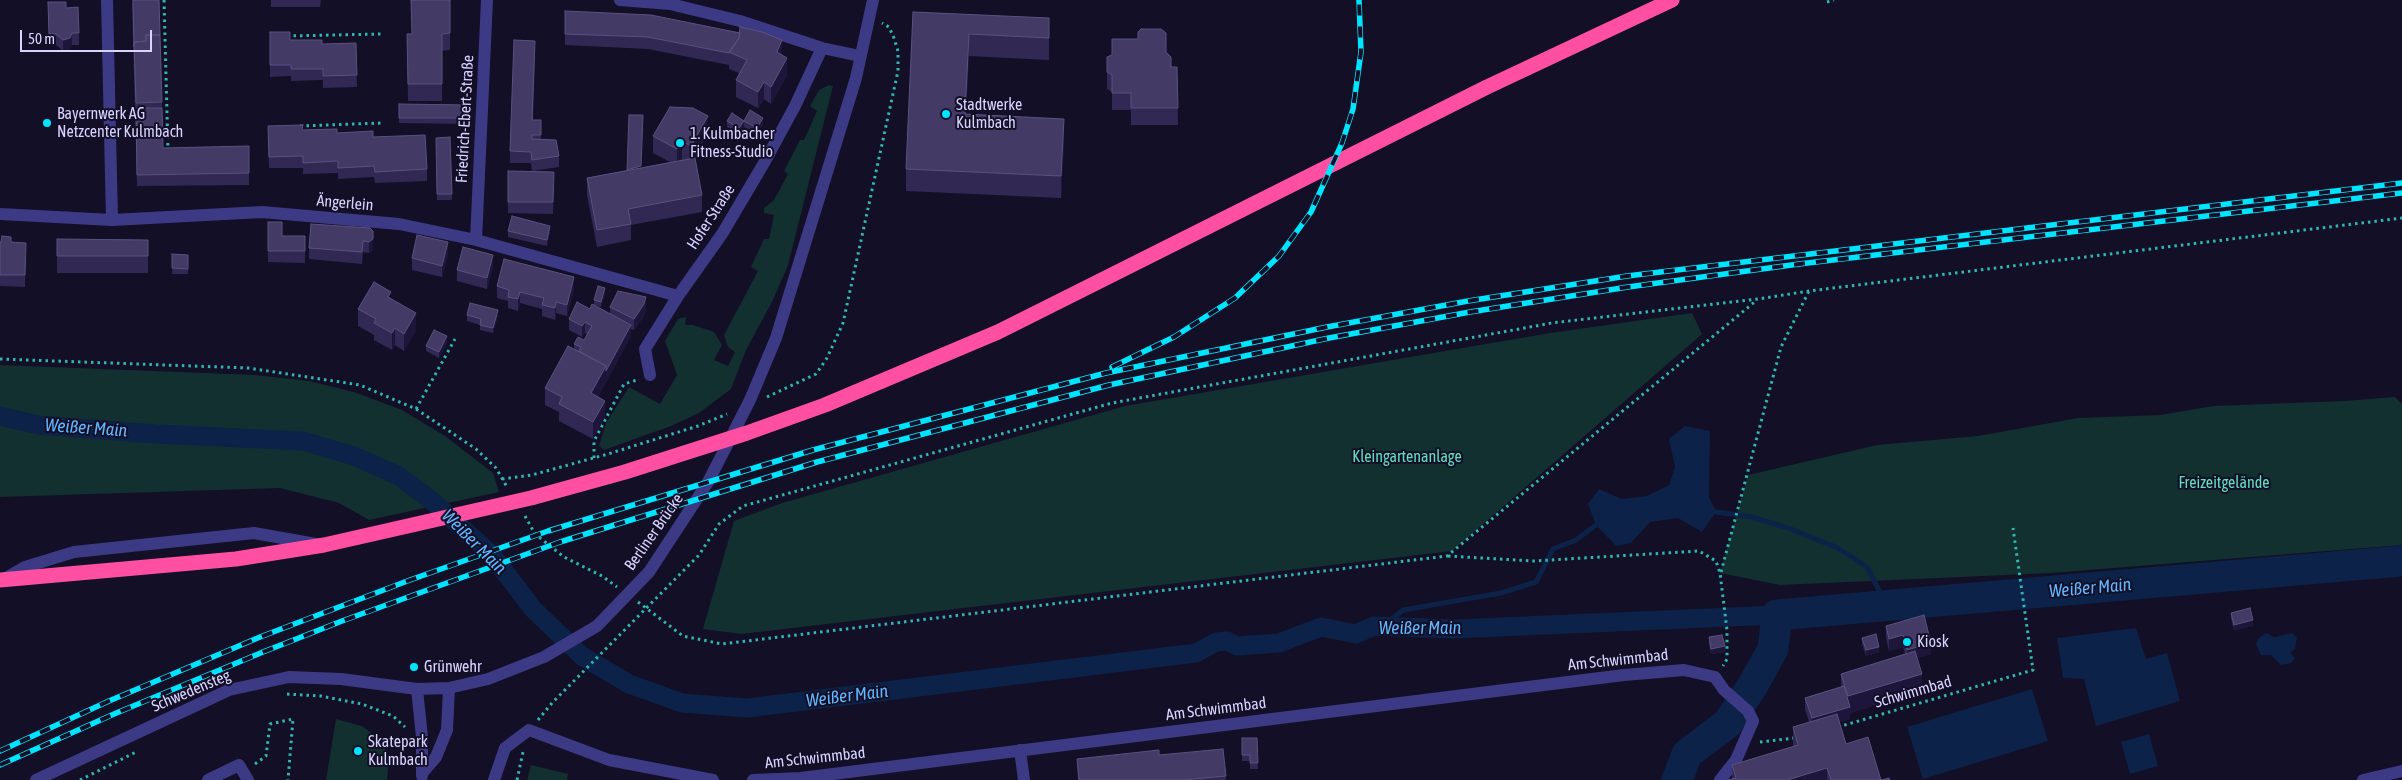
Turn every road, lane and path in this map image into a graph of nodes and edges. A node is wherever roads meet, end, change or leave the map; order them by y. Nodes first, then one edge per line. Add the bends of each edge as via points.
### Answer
1 (107, 0) edge
2 (164, 0) edge
3 (487, 0) edge
4 (620, 0) edge
5 (873, 0) edge
6 (1672, 0) edge
7 (1834, 0) edge
8 (1827, 2) dead end
9 (381, 34) dead end
10 (279, 36) edge
11 (822, 48) junction
12 (860, 56) junction
13 (382, 123) dead end
14 (298, 126) edge
15 (176, 150) edge
16 (0, 214) edge
17 (2402, 218) edge
18 (112, 220) junction
19 (476, 240) junction
20 (1809, 291) junction
21 (678, 296) junction
22 (1758, 299) junction
23 (455, 339) dead end
24 (0, 360) edge
25 (650, 375) joint
26 (416, 408) junction
27 (502, 479) junction
28 (512, 494) dead end
29 (526, 504) junction
30 (2013, 528) dead end
31 (324, 546) junction
32 (1447, 556) junction
33 (1720, 573) junction
34 (1, 580) edge
35 (625, 592) dead end
36 (632, 598) dead end
37 (647, 608) junction
38 (1715, 677) junction
39 (488, 679) joint
40 (449, 688) junction
41 (417, 689) junction
42 (281, 694) dead end
43 (552, 703) dead end
44 (1832, 728) edge
45 (407, 730) dead end
46 (1804, 737) edge
47 (1744, 741) junction
48 (142, 749) dead end
49 (1020, 750) junction
50 (2402, 772) edge
51 (245, 775) edge
52 (422, 776) edge
53 (36, 780) edge
54 (80, 780) edge
55 (208, 780) edge
56 (288, 780) edge
57 (494, 780) edge
58 (713, 780) edge
59 (752, 780) edge
60 (1024, 780) edge
61 (1720, 780) edge
62 (2363, 780) edge

1 - 18 street
2 - 15 path via 167,150
3 - 19 street, Friedrich-Ebert-Straße
4 - 11 street via 670,4 731,19
5 - 12 street
6 - 29 highway via 1601,32 998,332 826,405 747,434
7 - 8 path
9 - 10 path
11 - 12 street
11 - 21 street, Hofer Straße via 796,106 764,163 722,234
12 - 39 street, Berliner Brücke via 776,338 750,400 708,482 649,572 597,626 544,657
13 - 14 path
16 - 18 street, Ängerlein
17 - 20 path
18 - 19 street, Ängerlein via 262,212 399,224
19 - 21 street, Ängerlein
20 - 22 path
20 - 33 path via 1781,347
21 - 25 street, Hofer Straße via 645,349
22 - 32 path
22 - 37 path via 1552,323 1112,403 806,487 743,506 719,524 699,555
23 - 26 path
24 - 26 path via 248,368 360,385
25 - 27 path via 624,384 594,441 594,458 532,475
26 - 27 path via 476,449 496,468
27 - 28 path
29 - 31 highway
29 - 35 path via 535,534 564,557
30 - 44 path, Schwimmbad via 2033,670
31 - 34 highway via 236,559
31 - 34 street via 254,533 74,552 25,566
32 - 33 path via 1534,561 1699,551 1716,561
32 - 37 path via 722,644 683,636
33 - 38 path via 1727,660
36 - 37 path
37 - 43 path
38 - 47 street via 1724,690 1748,711 1753,721
38 - 49 street, Am Schwimmbad via 1684,670 1605,677
39 - 40 street, Schwedensteg
40 - 41 street, Schwedensteg
40 - 52 street via 447,730 436,756
41 - 52 street
41 - 53 street, Schwedensteg via 289,677 229,690
42 - 45 path via 321,696 362,704 393,716
46 - 47 path via 1769,742
47 - 61 street via 1736,760
48 - 54 path
49 - 59 street, Am Schwimmbad via 800,778
49 - 60 street
50 - 62 street
51 - 55 street via 239,765
51 - 56 path via 266,756 270,724 293,719
57 - 58 street via 505,748 529,730 609,760

